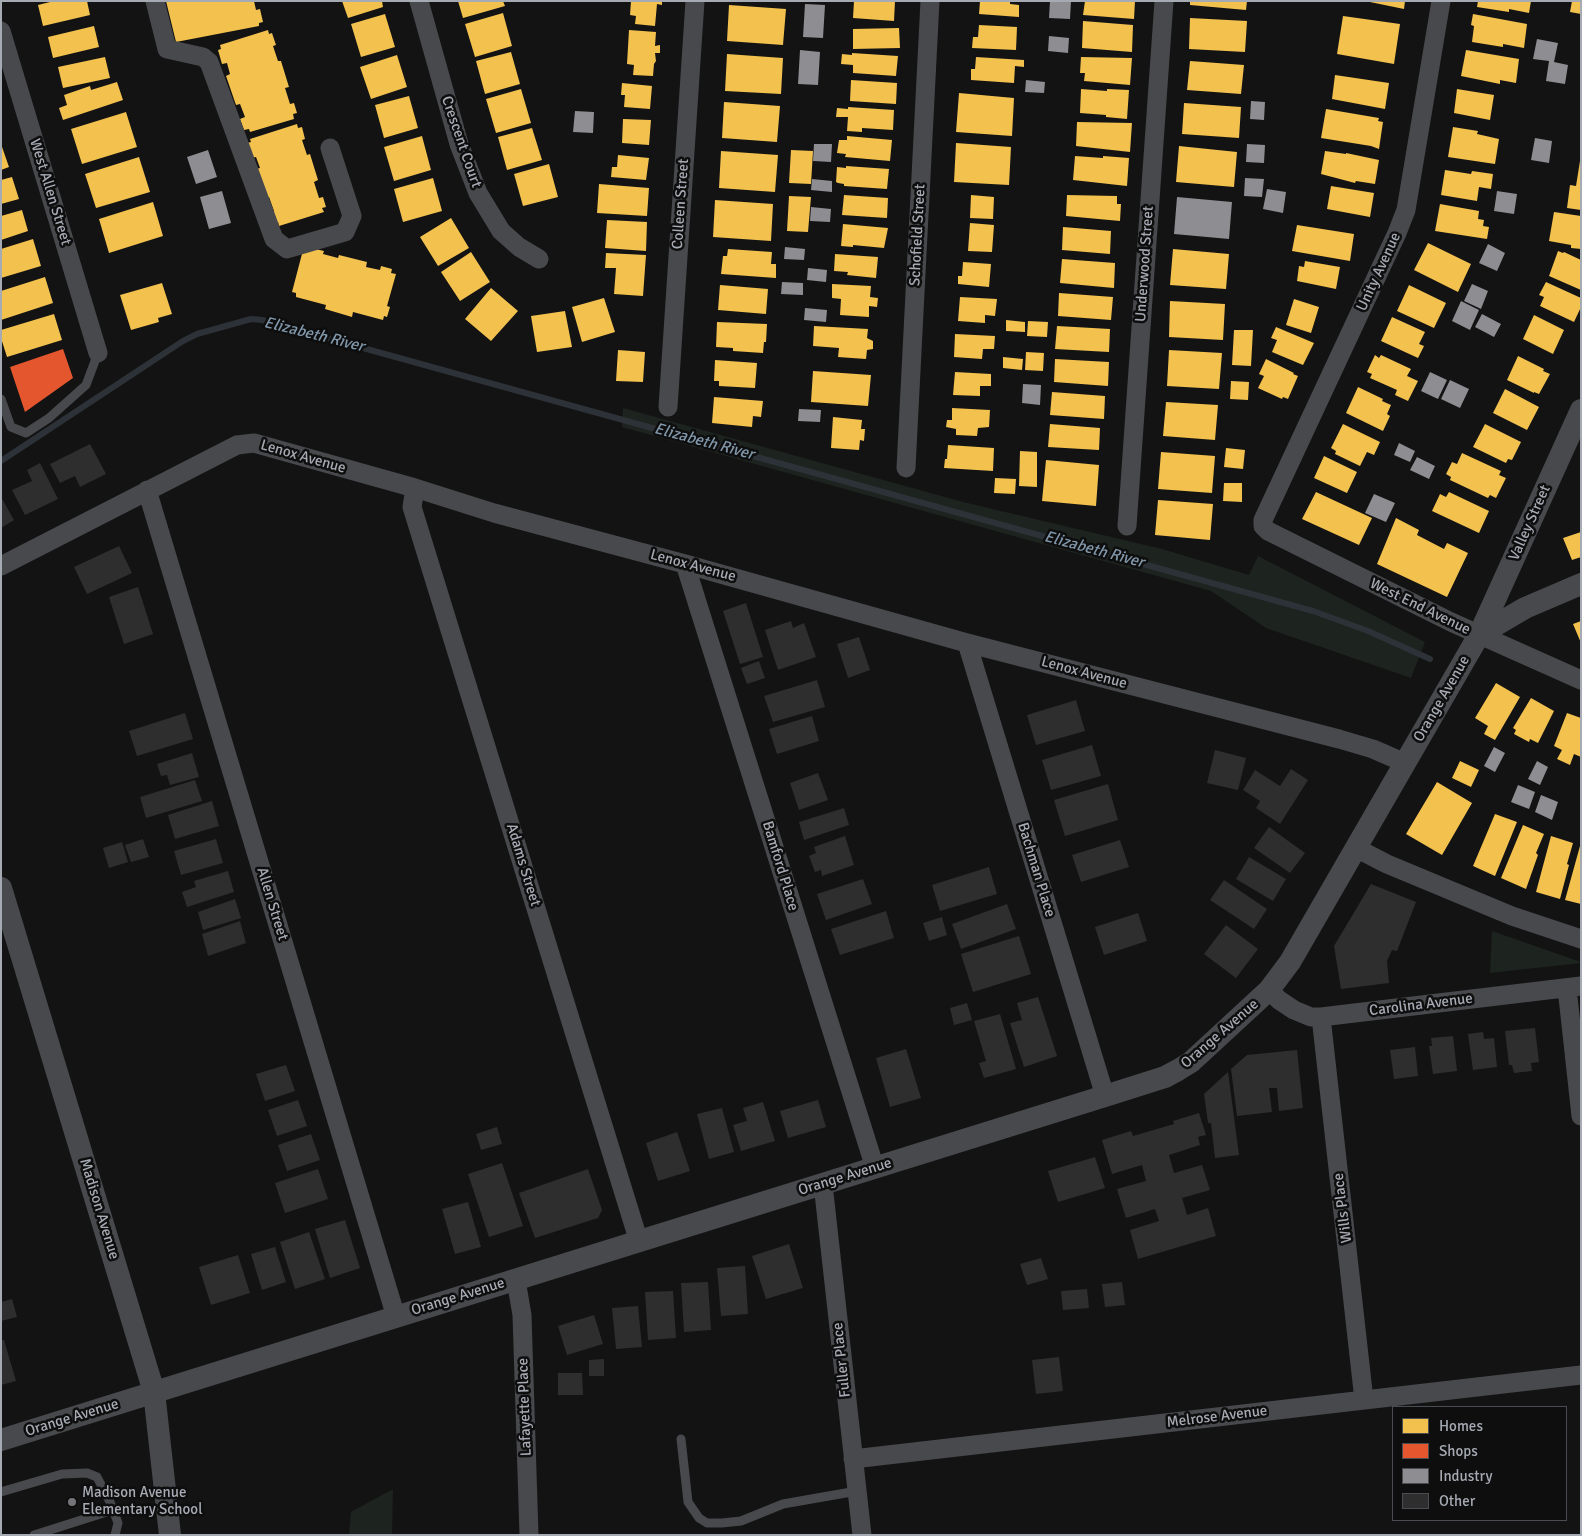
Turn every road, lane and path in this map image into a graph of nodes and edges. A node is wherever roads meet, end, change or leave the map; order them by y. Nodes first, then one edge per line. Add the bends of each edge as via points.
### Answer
1 (155, 1) edge
2 (419, 1) edge
3 (695, 1) edge
4 (930, 1) edge
5 (1164, 1) edge
6 (1441, 1) edge
7 (1, 31) edge
8 (330, 148) dead end
9 (539, 259) dead end
10 (98, 353) joint
11 (1, 398) edge
12 (668, 407) dead end
13 (1581, 410) edge
14 (906, 468) dead end
15 (415, 488) junction
16 (147, 490) junction
17 (1127, 526) dead end
18 (1264, 526) joint
19 (685, 564) junction
20 (1, 566) edge
21 (1581, 584) edge
22 (1479, 635) junction
23 (968, 643) junction
24 (1581, 680) edge
25 (1405, 763) junction
26 (1356, 848) junction
27 (1, 888) edge
28 (1581, 939) edge
29 (1574, 987) edge
30 (1269, 990) junction
31 (1321, 1017) junction
32 (1106, 1096) junction
33 (1581, 1116) edge
34 (875, 1168) junction
35 (823, 1184) junction
36 (639, 1242) junction
37 (516, 1280) junction
38 (396, 1317) junction
39 (1581, 1375) edge
40 (154, 1392) junction
41 (1364, 1400) junction
42 (681, 1439) dead end
43 (1, 1440) edge
44 (853, 1459) junction
45 (857, 1491) junction
46 (1, 1492) edge
47 (113, 1510) junction
48 (34, 1535) edge
49 (115, 1535) edge
50 (170, 1535) edge
51 (529, 1535) edge
52 (862, 1535) edge

1 - 8 street via 167,49 203,57 209,62 274,238 288,249 345,232 352,216
2 - 9 street, Crescent Court via 459,144 478,193 501,231 519,248
3 - 12 street, Colleen Street
4 - 14 street, Schofield Street
5 - 17 street, Underwood Street
6 - 18 street, Unity Avenue via 1406,210 1263,520
7 - 10 street, West Allen Street
10 - 11 lane via 86,385 49,418 26,433 11,427
13 - 22 street, Valley Street
15 - 16 street, Lenox Avenue via 245,442
15 - 19 street, Lenox Avenue
15 - 36 street, Adams Street via 412,507
16 - 20 street, Lenox Avenue
16 - 38 street, Allen Street
18 - 22 street, West End Avenue via 1268,532
19 - 23 street, Lenox Avenue
19 - 34 street, Bamford Place
21 - 22 street via 1525,608
22 - 24 street, West End Avenue
22 - 25 street, Orange Avenue
23 - 25 street, Lenox Avenue via 1339,739
23 - 32 street, Bachman Place
25 - 26 street, Orange Avenue
26 - 28 street via 1512,916
26 - 30 street, Orange Avenue via 1284,973
27 - 40 street, Madison Avenue
29 - 31 street, Carolina Avenue
29 - 33 street
30 - 31 street, Carolina Avenue via 1294,1010 1311,1017
30 - 32 street, Orange Avenue via 1191,1062 1165,1077
31 - 41 street, Wills Place
32 - 34 street, Orange Avenue
34 - 35 street, Orange Avenue
35 - 36 street, Orange Avenue
35 - 44 street, Fuller Place
36 - 37 street, Orange Avenue
37 - 38 street, Orange Avenue
37 - 51 street, Lafayette Place via 522,1315
38 - 40 street, Orange Avenue
39 - 41 street, Melrose Avenue
40 - 43 street, Orange Avenue
40 - 50 street, Madison Avenue
41 - 44 street, Melrose Avenue
42 - 45 lane via 688,1502 699,1518 707,1523 741,1521 783,1504
44 - 45 street, Fuller Place
45 - 52 street, Fuller Place
46 - 47 lane via 62,1474 87,1473 97,1477
47 - 48 lane
47 - 49 lane via 118,1523

